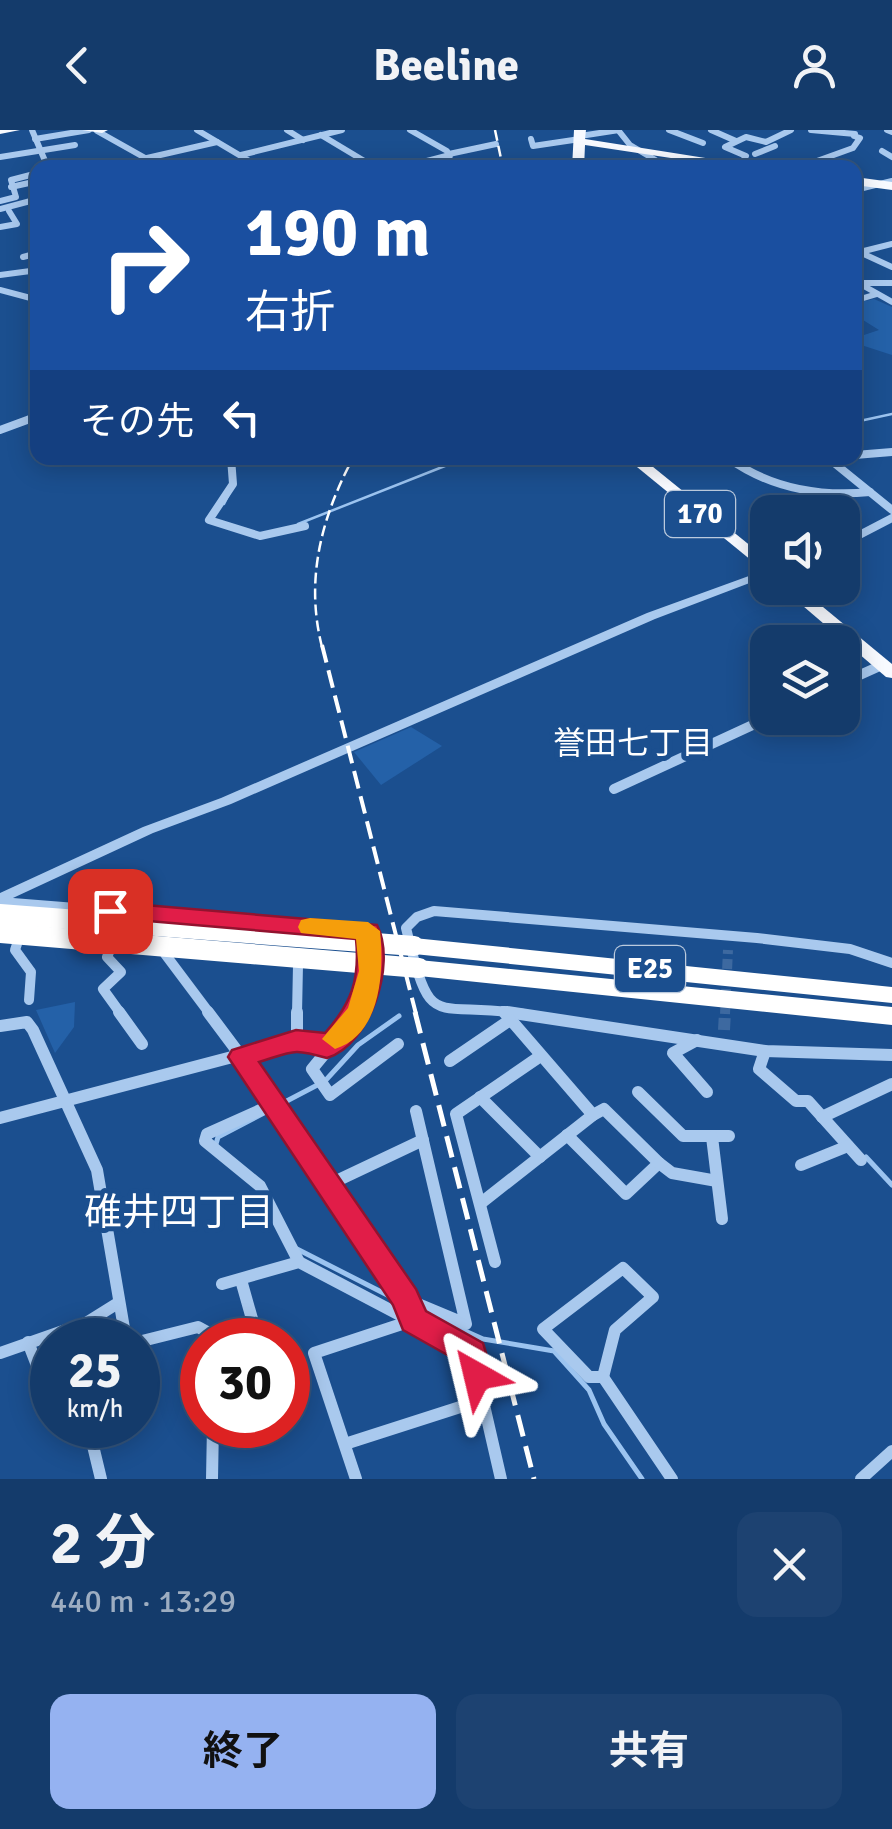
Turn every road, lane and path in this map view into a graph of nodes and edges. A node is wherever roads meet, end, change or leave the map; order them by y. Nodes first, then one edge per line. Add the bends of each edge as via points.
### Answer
1 (14, 130) edge
2 (32, 130) edge
3 (88, 130) edge
4 (198, 130) edge
5 (287, 130) edge
6 (306, 130) edge
7 (342, 130) edge
8 (410, 130) edge
9 (619, 130) edge
10 (669, 130) edge
11 (712, 130) edge
12 (765, 130) edge
13 (791, 130) edge
14 (811, 130) edge
15 (0, 131) edge
16 (99, 131) edge
17 (857, 133) edge
18 (782, 134) junction
19 (317, 136) junction
20 (580, 136) edge
21 (35, 139) junction
22 (531, 139) dead end
23 (303, 140) junction
24 (737, 141) junction
25 (217, 142) junction
26 (766, 142) junction
27 (704, 143) dead end
28 (496, 144) dead end
29 (75, 145) dead end
30 (636, 148) junction
31 (882, 151) dead end
32 (40, 152) junction
33 (449, 154) junction
34 (754, 154) dead end
35 (240, 155) junction
36 (0, 157) edge
37 (892, 157) edge
38 (147, 158) junction
39 (44, 160) edge
40 (150, 160) edge
41 (248, 160) edge
42 (361, 160) edge
43 (428, 160) edge
44 (451, 160) edge
45 (655, 160) edge
46 (716, 160) edge
47 (744, 160) edge
48 (817, 160) edge
49 (30, 174) edge
50 (862, 182) edge
51 (30, 183) edge
52 (888, 184) edge
53 (11, 187) junction
54 (862, 189) edge
55 (0, 201) edge
56 (30, 202) edge
57 (4, 210) edge
58 (0, 228) edge
59 (892, 244) edge
60 (862, 250) edge
61 (862, 253) edge
62 (30, 255) edge
63 (23, 257) dead end
64 (892, 267) edge
65 (30, 271) edge
66 (0, 275) edge
67 (862, 282) edge
68 (892, 283) edge
69 (862, 285) edge
70 (0, 290) edge
71 (877, 294) junction
72 (30, 298) edge
73 (862, 298) edge
74 (892, 302) edge
75 (30, 418) edge
76 (0, 427) edge
77 (892, 452) edge
78 (862, 455) edge
79 (232, 465) edge
80 (641, 465) edge
81 (740, 465) edge
82 (836, 465) edge
83 (870, 492) junction
84 (892, 510) edge
85 (892, 518) edge
86 (304, 526) dead end
87 (860, 535) edge
88 (750, 555) edge
89 (750, 576) edge
90 (810, 605) edge
91 (887, 669) edge
92 (860, 677) edge
93 (750, 726) edge
94 (614, 789) dead end
95 (0, 901) edge
96 (0, 914) edge
97 (9, 939) edge
98 (0, 943) edge
99 (110, 950) junction
100 (165, 954) junction
101 (416, 957) junction
102 (892, 963) edge
103 (298, 965) junction
104 (372, 971) junction
105 (29, 1000) dead end
106 (889, 1005) edge
107 (507, 1016) junction
108 (0, 1026) edge
109 (700, 1039) junction
110 (296, 1040) junction
111 (142, 1044) dead end
112 (398, 1044) dead end
113 (327, 1048) junction
114 (765, 1051) junction
115 (892, 1055) edge
116 (241, 1057) junction
117 (539, 1057) junction
118 (450, 1061) dead end
119 (892, 1084) edge
120 (638, 1092) dead end
121 (707, 1092) dead end
122 (480, 1096) junction
123 (67, 1104) junction
124 (278, 1107) junction
125 (416, 1111) dead end
126 (593, 1114) junction
127 (826, 1115) junction
128 (0, 1118) edge
129 (568, 1135) junction
130 (712, 1136) junction
131 (729, 1136) dead end
132 (423, 1140) junction
133 (848, 1146) junction
134 (540, 1157) junction
135 (861, 1160) dead end
136 (659, 1163) junction
137 (801, 1165) dead end
138 (717, 1181) junction
139 (330, 1184) junction
140 (481, 1203) junction
141 (722, 1220) dead end
142 (299, 1262) junction
143 (495, 1262) dead end
144 (241, 1280) junction
145 (222, 1284) dead end
146 (118, 1303) junction
147 (409, 1308) junction
148 (121, 1318) edge
149 (252, 1318) edge
150 (28, 1342) junction
151 (30, 1347) edge
152 (0, 1353) edge
153 (603, 1377) junction
154 (482, 1400) junction
155 (344, 1444) junction
156 (94, 1448) edge
157 (213, 1448) edge
158 (892, 1451) edge
159 (101, 1479) edge
160 (212, 1479) edge
161 (356, 1479) edge
162 (500, 1479) edge
163 (672, 1479) edge
164 (861, 1479) edge

1 - 15 highway
2 - 21 street
3 - 16 highway
3 - 21 street
4 - 25 street
5 - 23 street
6 - 19 street
7 - 19 street
8 - 33 street
9 - 20 street
9 - 30 street
10 - 27 street
11 - 24 street
12 - 18 street
13 - 18 street
14 - 17 street
16 - 38 street
17 - 48 street via 853,148
18 - 26 street
19 - 23 street
19 - 42 street
20 - 22 street via 533,146
20 - 30 highway
21 - 32 street
23 - 35 street
24 - 26 street
24 - 47 street via 725,146
25 - 35 street
25 - 38 street
26 - 34 street via 776,146
28 - 33 street
29 - 32 street
30 - 45 street
30 - 46 highway
31 - 37 street
32 - 36 street
32 - 39 street
33 - 43 street
33 - 44 street
35 - 41 street
38 - 40 street
49 - 53 street via 11,180
50 - 52 highway
51 - 53 street
52 - 54 street
53 - 55 street via 16,197
56 - 57 street
57 - 58 street via 17,224
59 - 60 street
61 - 64 street
62 - 63 street
65 - 66 street
67 - 68 street
69 - 71 street
70 - 72 street
71 - 73 street
71 - 74 street
75 - 76 street
77 - 78 street
79 - 86 street via 233,484 209,520 260,536
80 - 88 highway, 170
81 - 83 street via 804,490
82 - 83 street
83 - 84 street
85 - 87 street
89 - 95 street via 148,830
90 - 91 highway
91 - 92 street
93 - 94 street
95 - 104 street via 368,931
96 - 101 highway, E25, bridge
97 - 98 street
97 - 99 street
97 - 101 highway, E25, bridge
97 - 105 street via 31,972
99 - 100 street
99 - 111 street via 121,972 104,989
100 - 103 street
100 - 116 street
101 - 106 highway, E25
102 - 107 street via 850,949 728,943 434,911 406,928 429,1002
103 - 104 street
103 - 110 street
104 - 113 street via 359,1012
107 - 109 street
107 - 117 street
107 - 118 street
108 - 123 street via 27,1022
109 - 114 street via 724,1036
109 - 121 street via 674,1053
110 - 113 street via 314,1038
110 - 116 street
112 - 113 street via 330,1095 312,1069
114 - 115 street
114 - 127 street via 759,1070 796,1101 808,1101
116 - 123 street
116 - 124 street
117 - 122 street
117 - 126 street
119 - 127 street
120 - 130 street via 683,1136
122 - 134 street
122 - 140 street via 456,1114
123 - 128 street
123 - 146 street via 98,1170
124 - 139 street
124 - 142 street via 207,1134 205,1141 260,1186
125 - 132 street
126 - 129 street
126 - 136 street via 604,1109
127 - 133 street
129 - 134 street
129 - 136 street via 626,1194
130 - 131 street
130 - 138 street
132 - 139 street
132 - 147 street via 466,1324
133 - 135 street
133 - 137 street
134 - 140 street
136 - 138 street via 672,1173
138 - 141 street
139 - 147 street
140 - 143 street
142 - 144 street
142 - 147 street
144 - 145 street
144 - 149 street
146 - 148 street
146 - 150 street
147 - 154 street via 472,1352
147 - 155 street via 314,1354
150 - 151 street
150 - 152 street
153 - 153 street via 615,1330 653,1297 623,1268 543,1330 589,1377
153 - 163 street
154 - 155 street
154 - 162 street
155 - 161 street
156 - 159 street
157 - 160 street
158 - 164 street

